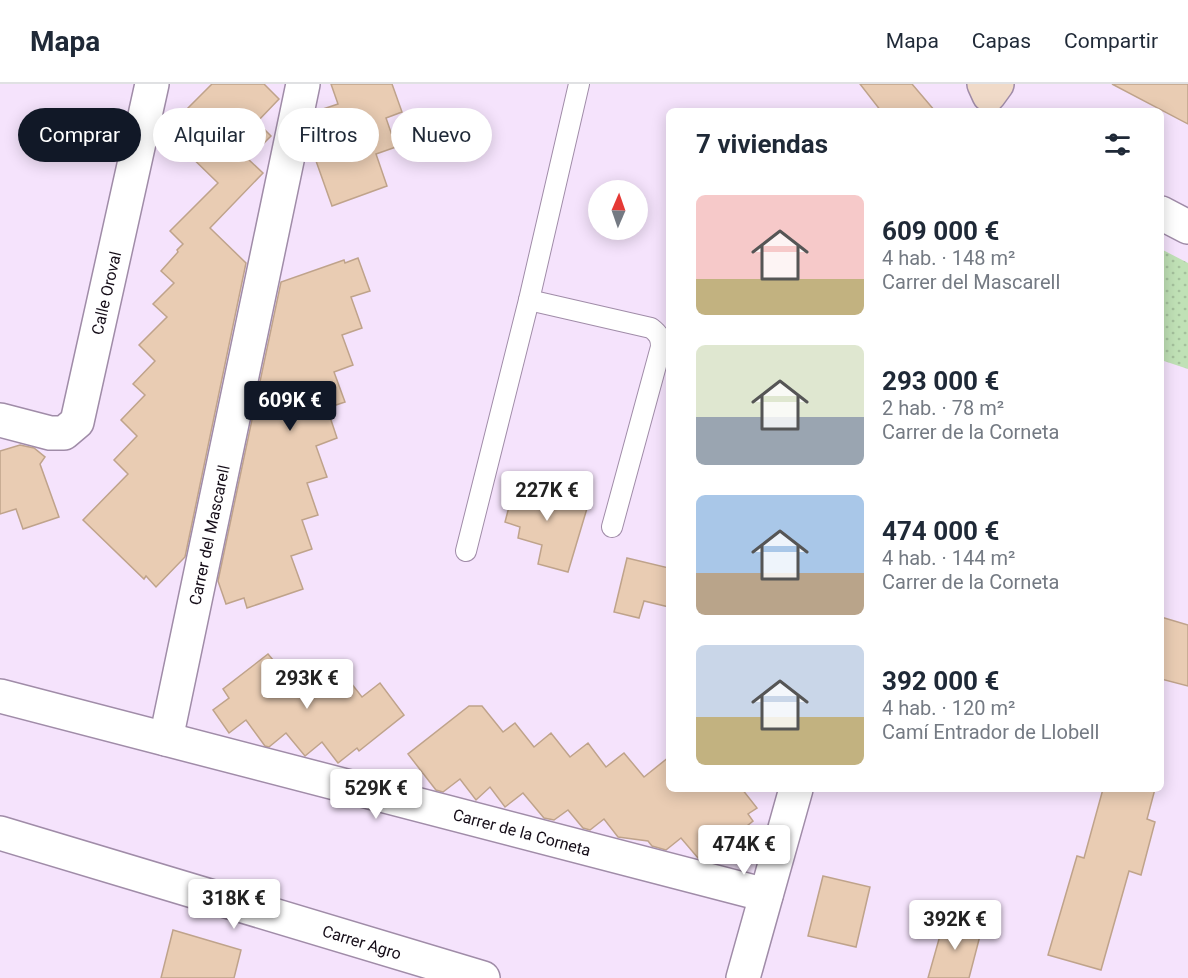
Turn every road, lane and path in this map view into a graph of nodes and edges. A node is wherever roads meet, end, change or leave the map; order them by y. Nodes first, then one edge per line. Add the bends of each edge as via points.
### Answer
1 (152, 84) edge
2 (303, 84) edge
3 (579, 84) edge
4 (1164, 215) edge
5 (1188, 227) edge
6 (529, 300) junction
7 (0, 420) edge
8 (612, 527) dead end
9 (466, 551) dead end
10 (0, 696) edge
11 (166, 739) junction
12 (795, 792) edge
13 (0, 833) edge
14 (765, 895) junction
15 (483, 978) edge
16 (743, 978) edge

1 - 7 street, Calle Oroval via 77,422 64,433 50,433
2 - 11 street, Carrer del Mascarell
3 - 6 lane
4 - 5 street
6 - 8 lane via 651,328 661,339
6 - 9 lane
10 - 11 street, Carrer de la Corneta
11 - 14 street, Carrer de la Corneta
12 - 14 street
13 - 15 street, Carrer Agro
14 - 16 street

